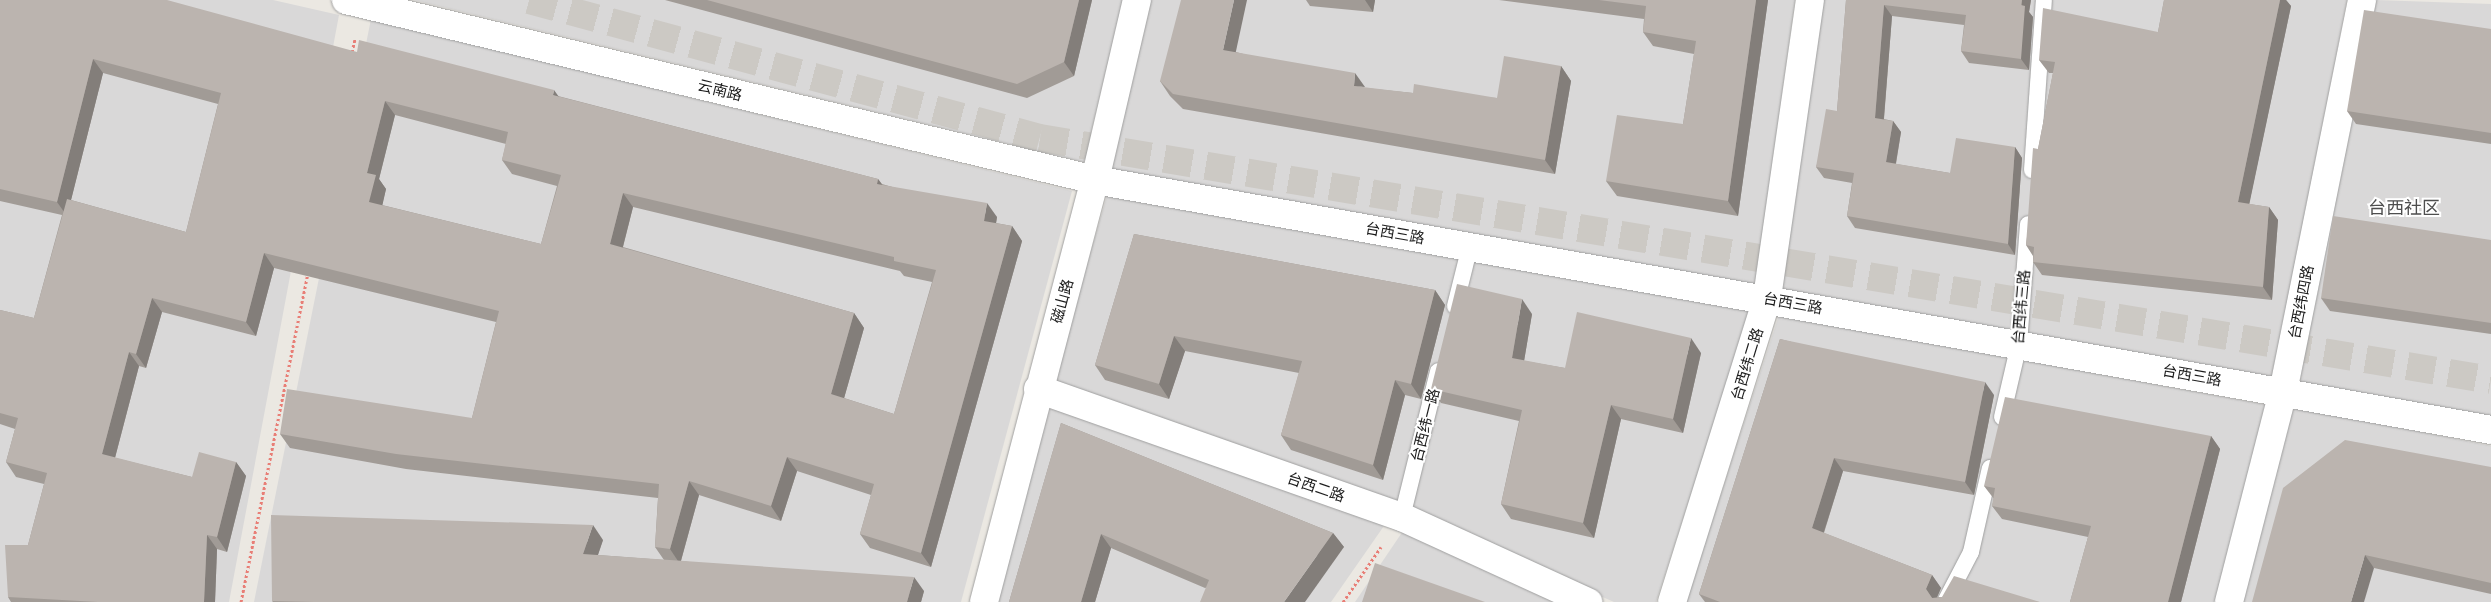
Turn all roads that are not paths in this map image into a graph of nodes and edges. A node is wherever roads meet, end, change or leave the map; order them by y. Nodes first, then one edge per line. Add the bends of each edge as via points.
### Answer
1 (1137, 0) edge
2 (1810, 0) edge
3 (2044, 0) edge
4 (2362, 0) edge
5 (354, 2) edge
6 (1095, 180) junction
7 (2030, 187) edge
8 (2029, 206) edge
9 (1470, 246) junction
10 (1767, 298) junction
11 (1450, 324) edge
12 (2019, 344) junction
13 (1443, 352) edge
14 (1038, 390) junction
15 (2283, 392) junction
16 (2491, 430) edge
17 (1402, 517) junction
18 (984, 602) edge
19 (1588, 602) edge
20 (1672, 602) edge
21 (1945, 602) edge
22 (2229, 602) edge

1 - 6 street, 磁山路
2 - 10 street, 台西纬二路
3 - 7 lane
4 - 15 street, 台西纬四路
5 - 6 street, 云南路
6 - 9 street, 台西三路
6 - 14 street, 磁山路
8 - 12 lane, 台西纬三路
9 - 10 street, 台西三路
9 - 11 lane
10 - 12 street, 台西三路
10 - 20 street, 台西纬二路
12 - 15 street, 台西三路
12 - 21 lane, 台西纬三路 via 1971,552
13 - 17 lane, 台西纬一路
14 - 17 street, 台西二路
14 - 18 street, 磁山路
15 - 16 street, 台西三路
15 - 22 street, 台西纬四路
17 - 19 street, 台西二路

